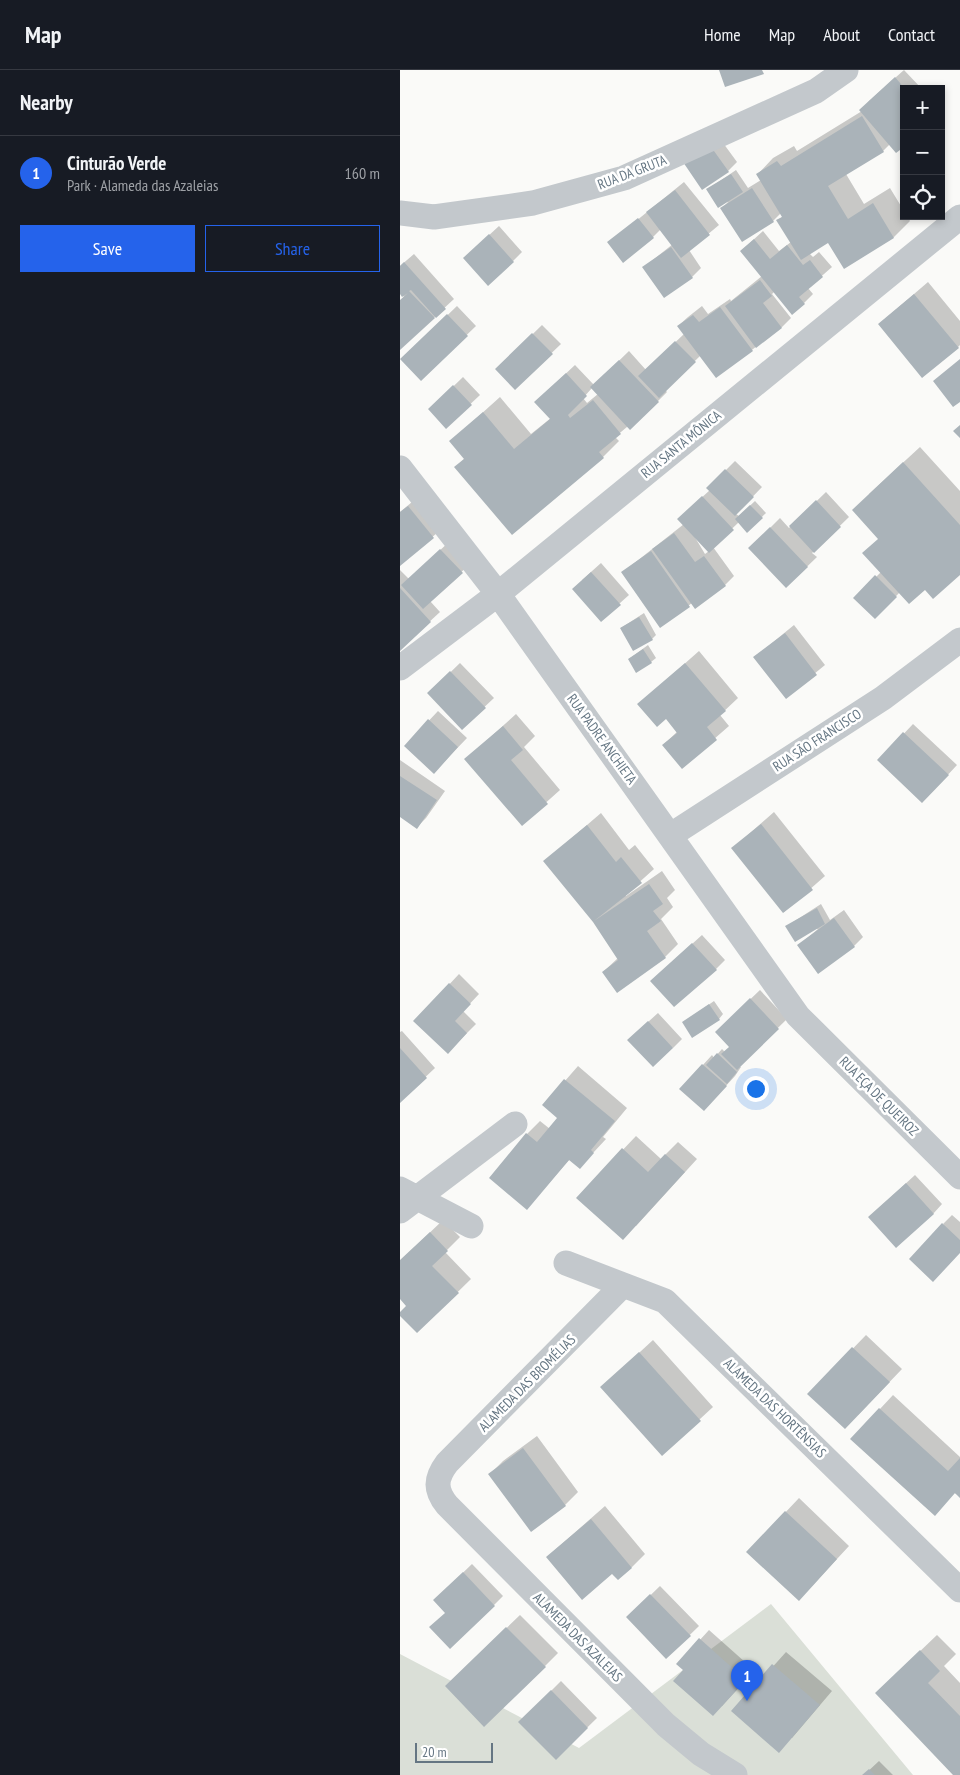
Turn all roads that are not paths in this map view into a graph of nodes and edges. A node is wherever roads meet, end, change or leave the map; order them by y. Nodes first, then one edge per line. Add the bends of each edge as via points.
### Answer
1 (846, 70) edge
2 (400, 213) edge
3 (960, 217) edge
4 (400, 468) edge
5 (498, 594) junction
6 (960, 640) edge
7 (400, 668) edge
8 (671, 835) junction
9 (798, 1016) joint
10 (515, 1124) dead end
11 (960, 1177) edge
12 (405, 1199) edge
13 (471, 1226) dead end
14 (566, 1263) dead end
15 (623, 1285) junction
16 (437, 1484) joint
17 (960, 1590) edge
18 (735, 1775) edge

1 - 2 street, RUA DA GRUTA via 816,91 624,178 533,203 434,217
3 - 5 street, RUA SANTA MÔNICA
4 - 5 street, RUA PADRE ANCHIETA
5 - 7 street, RUA SANTA MÔNICA
5 - 8 street, RUA PADRE ANCHIETA
6 - 8 street, RUA SÃO FRANCISCO via 883,698
8 - 9 street, RUA PADRE ANCHIETA
9 - 11 street, RUA EÇA DE QUEIROZ
10 - 12 street
12 - 13 street
14 - 15 street, ALAMEDA DAS HORTÊNSIAS
15 - 16 street, ALAMEDA DAS BROMÉLIAS via 454,1456 439,1473
15 - 17 street, ALAMEDA DAS HORTÊNSIAS via 665,1301
16 - 18 street, ALAMEDA DAS AZALEIAS via 439,1495 447,1505 666,1725 701,1754

